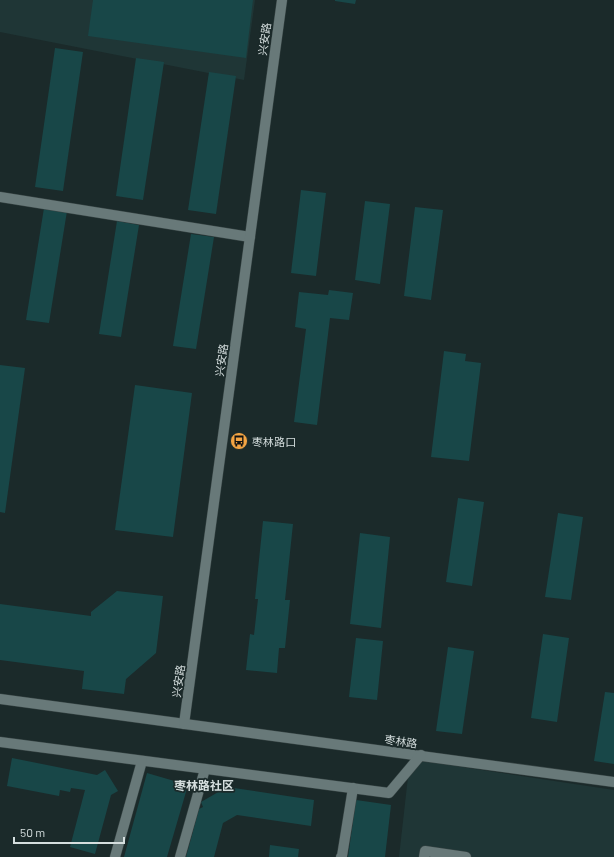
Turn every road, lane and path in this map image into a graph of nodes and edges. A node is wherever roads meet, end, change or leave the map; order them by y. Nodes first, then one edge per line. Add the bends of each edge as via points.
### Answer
1 (282, 0) edge
2 (0, 197) edge
3 (250, 237) junction
4 (0, 699) edge
5 (184, 724) junction
6 (0, 742) edge
7 (421, 756) junction
8 (142, 760) junction
9 (205, 769) junction
10 (614, 782) edge
11 (353, 788) junction
12 (115, 857) edge
13 (180, 857) edge
14 (341, 857) edge
15 (424, 857) edge
16 (466, 857) edge

1 - 3 street, 兴安路
2 - 3 street
3 - 5 street, 兴安路
4 - 5 street, 枣林路
5 - 7 street, 枣林路
6 - 8 street
7 - 10 street, 枣林路
7 - 11 street via 389,792
8 - 9 street
8 - 12 street
9 - 11 street
9 - 13 street
11 - 14 street
15 - 16 street via 425,851

